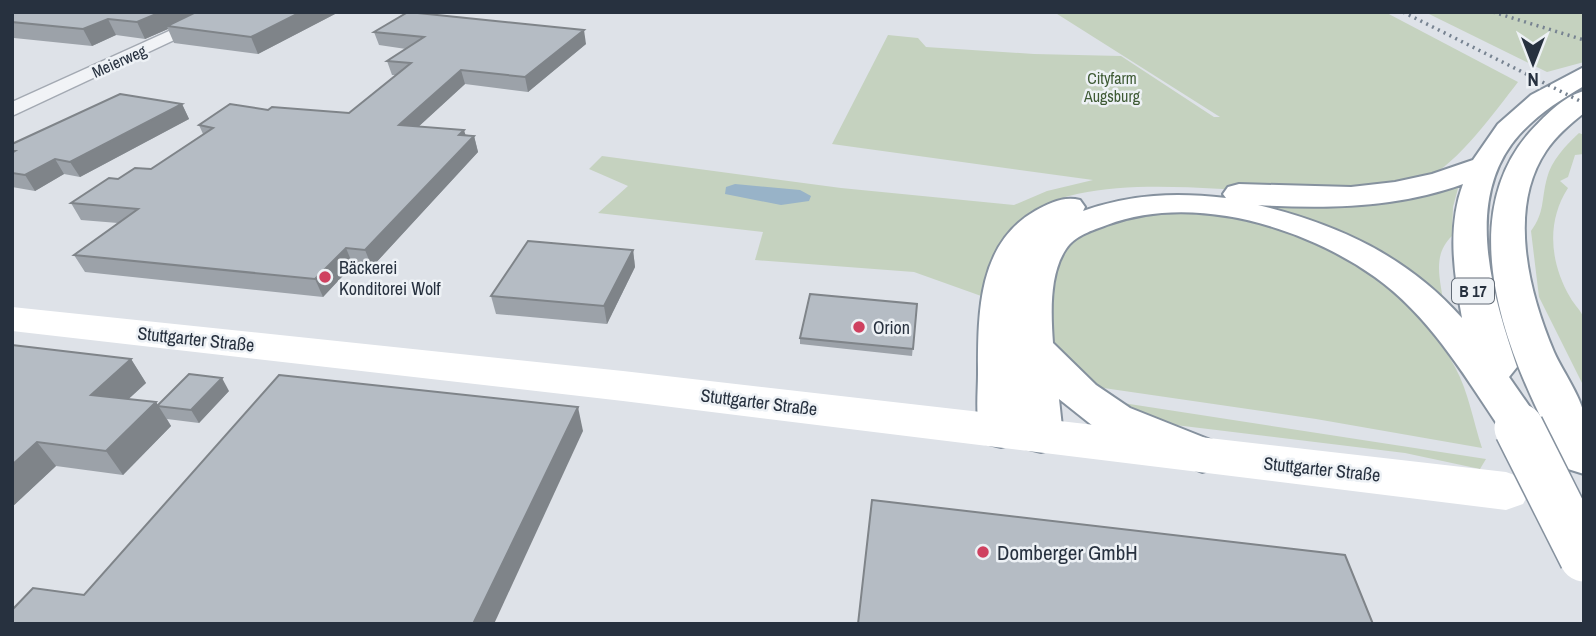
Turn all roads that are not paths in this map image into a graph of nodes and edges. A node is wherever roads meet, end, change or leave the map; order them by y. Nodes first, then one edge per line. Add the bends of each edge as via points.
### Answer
1 (226, 12) edge
2 (1577, 86) edge
3 (12, 110) edge
4 (1485, 166) junction
5 (12, 319) edge
6 (1036, 349) junction
7 (1515, 421) junction
8 (1021, 433) junction
9 (1579, 448) edge
10 (1202, 455) junction
11 (1506, 491) dead end
12 (1584, 557) edge

1 - 3 street, Meierweg
2 - 4 main road, B 17 via 1534,103 1508,128
2 - 9 main road, B 17 via 1525,162 1511,211 1509,246 1513,285 1525,326
4 - 7 main road, B 17 via 1468,237 1470,276 1479,319
4 - 8 main road via 1420,187 1375,195 1323,198 1167,191 1102,196 1040,220 1011,254 1003,283
5 - 8 main road, Stuttgarter Straße
6 - 7 main road via 1036,276 1050,246 1066,230 1100,213 1137,205 1223,208 1309,230 1386,269 1421,296 1457,334
6 - 8 main road
6 - 10 main road via 1092,405 1114,419
7 - 12 main road, B 17, bridge
8 - 10 main road, Stuttgarter Straße
10 - 11 main road, Stuttgarter Straße

